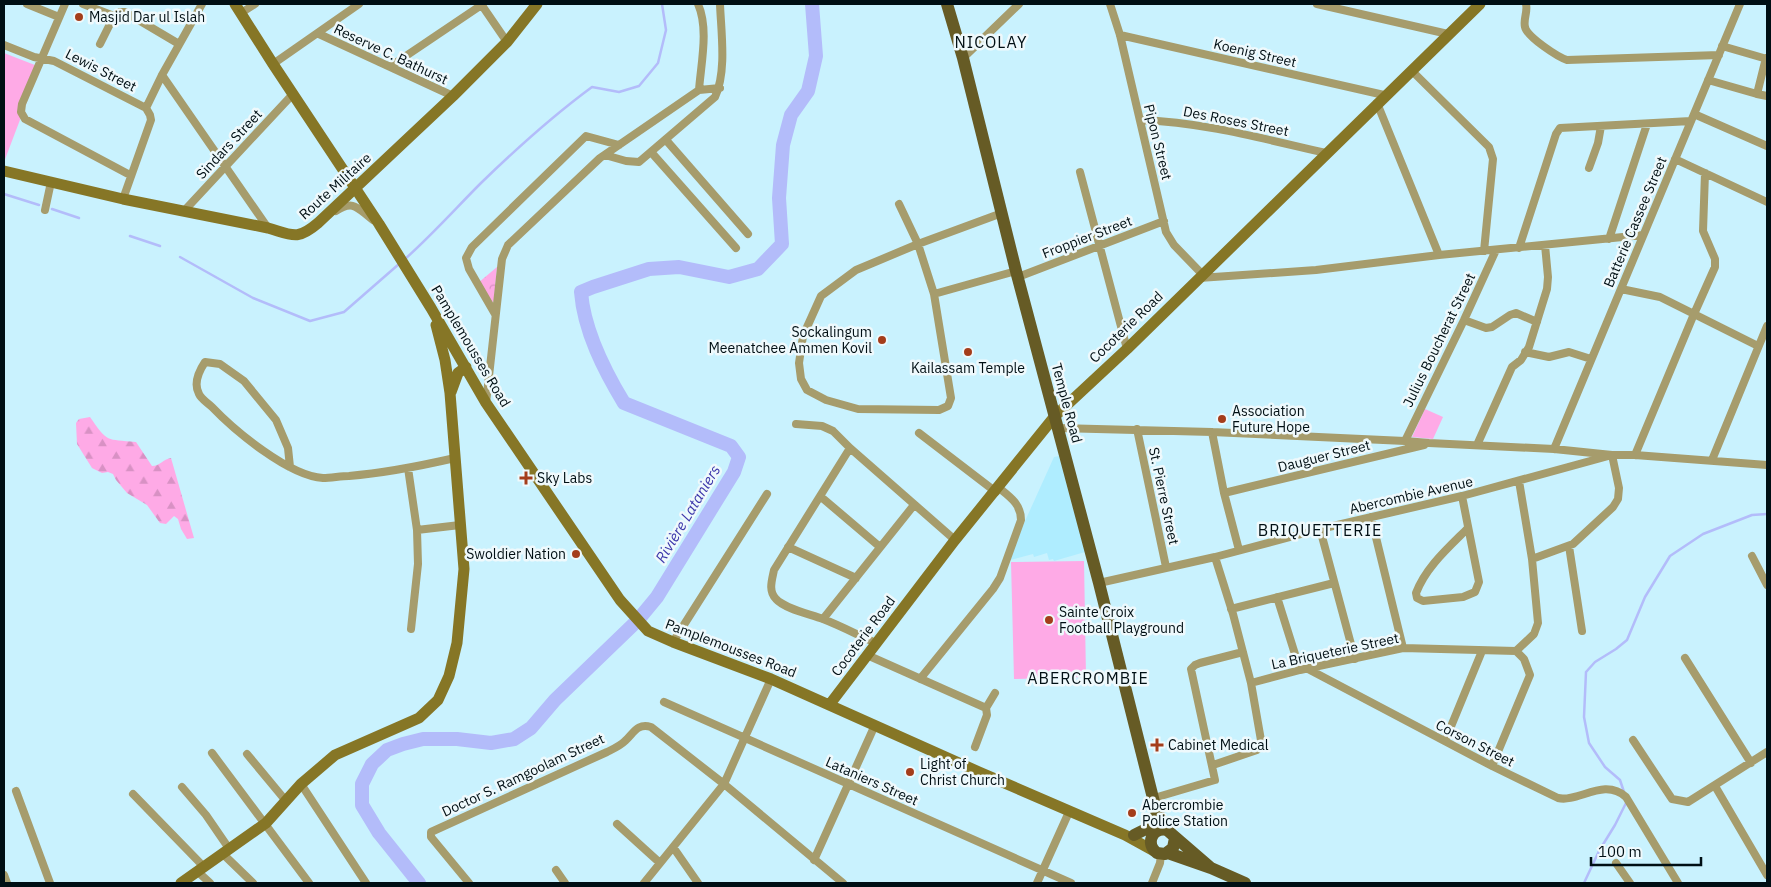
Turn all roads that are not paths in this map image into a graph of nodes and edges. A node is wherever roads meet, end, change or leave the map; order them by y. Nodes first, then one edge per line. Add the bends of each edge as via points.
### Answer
1 (26, 4) edge
2 (65, 4) edge
3 (83, 4) edge
4 (202, 4) edge
5 (255, 4) edge
6 (482, 4) edge
7 (537, 4) edge
8 (698, 4) edge
9 (720, 4) edge
10 (947, 4) edge
11 (1019, 4) edge
12 (1110, 4) edge
13 (1317, 4) edge
14 (1480, 4) edge
15 (1526, 4) edge
16 (1740, 4) edge
17 (356, 5) edge
18 (238, 8) edge
19 (114, 16) junction
20 (59, 17) junction
21 (319, 34) junction
22 (1448, 34) junction
23 (1120, 35) junction
24 (506, 42) junction
25 (4, 44) edge
26 (100, 44) dead end
27 (179, 44) junction
28 (1722, 46) junction
29 (1719, 55) junction
30 (42, 58) junction
31 (963, 58) junction
32 (1766, 59) edge
33 (273, 64) junction
34 (391, 66) junction
35 (1411, 70) junction
36 (162, 75) junction
37 (1708, 80) junction
38 (720, 88) junction
39 (699, 90) junction
40 (293, 94) junction
41 (1757, 94) junction
42 (453, 96) junction
43 (1767, 96) edge
44 (1381, 99) junction
45 (146, 108) junction
46 (1693, 117) junction
47 (1140, 120) junction
48 (1648, 124) junction
49 (1601, 126) junction
50 (666, 140) junction
51 (619, 145) junction
52 (1767, 146) edge
53 (651, 152) junction
54 (1326, 153) junction
55 (605, 155) junction
56 (1675, 159) junction
57 (226, 165) junction
58 (1588, 168) dead end
59 (4, 171) edge
60 (1080, 172) dead end
61 (1705, 173) junction
62 (130, 175) junction
63 (52, 182) junction
64 (354, 188) junction
65 (123, 199) junction
66 (1767, 202) edge
67 (899, 204) dead end
68 (45, 210) dead end
69 (184, 211) junction
70 (1002, 212) junction
71 (1164, 220) junction
72 (318, 223) junction
73 (378, 224) junction
74 (268, 228) junction
75 (748, 234) dead end
76 (1643, 235) junction
77 (1609, 240) junction
78 (918, 244) junction
79 (1545, 245) junction
80 (1099, 247) junction
81 (736, 248) dead end
82 (1519, 248) junction
83 (1496, 250) junction
84 (1484, 251) junction
85 (1438, 255) junction
86 (1017, 274) junction
87 (1201, 276) junction
88 (1621, 289) junction
89 (934, 294) junction
90 (431, 308) junction
91 (495, 314) junction
92 (1694, 314) junction
93 (1464, 320) junction
94 (1537, 322) junction
95 (1767, 327) edge
96 (1758, 346) junction
97 (1127, 348) junction
98 (1526, 352) junction
99 (1591, 359) junction
100 (463, 363) junction
101 (448, 374) junction
102 (450, 393) junction
103 (486, 403) junction
104 (1056, 422) junction
105 (796, 424) dead end
106 (1137, 430) junction
107 (1212, 432) junction
108 (919, 433) dead end
109 (1405, 441) junction
110 (1429, 443) junction
111 (1477, 445) junction
112 (850, 448) junction
113 (1554, 449) junction
114 (1636, 455) junction
115 (1612, 456) junction
116 (455, 458) junction
117 (1712, 460) junction
118 (1767, 465) edge
119 (290, 467) junction
120 (408, 468) junction
121 (1519, 481) junction
122 (997, 490) junction
123 (1224, 493) junction
124 (766, 494) dead end
125 (820, 496) junction
126 (1462, 496) junction
127 (914, 505) junction
128 (1371, 517) junction
129 (460, 525) junction
130 (1468, 528) junction
131 (1320, 529) junction
132 (417, 530) junction
133 (956, 540) junction
134 (1569, 546) junction
135 (788, 547) junction
136 (880, 547) junction
137 (1239, 550) junction
138 (1752, 556) dead end
139 (1216, 557) junction
140 (1532, 559) junction
141 (1166, 567) junction
142 (856, 578) junction
143 (1334, 582) junction
144 (1099, 583) junction
145 (1767, 585) edge
146 (1277, 597) junction
147 (1231, 609) junction
148 (824, 620) junction
149 (411, 628) dead end
150 (1582, 631) dead end
151 (673, 642) junction
152 (876, 643) junction
153 (1403, 648) junction
154 (1482, 651) junction
155 (1516, 651) junction
156 (1243, 652) junction
157 (867, 655) junction
158 (1685, 658) dead end
159 (1355, 660) junction
160 (1304, 669) junction
161 (771, 679) junction
162 (920, 679) junction
163 (1251, 683) junction
164 (995, 693) dead end
165 (664, 702) dead end
166 (830, 704) junction
167 (986, 708) junction
168 (876, 725) junction
169 (745, 739) junction
170 (1633, 740) dead end
171 (1445, 741) junction
172 (975, 747) dead end
173 (212, 752) dead end
174 (1767, 752) edge
175 (247, 754) dead end
176 (1751, 763) junction
177 (1213, 765) junction
178 (1492, 766) junction
179 (301, 784) junction
180 (724, 784) junction
181 (849, 784) junction
182 (1715, 786) junction
183 (182, 787) dead end
184 (16, 791) dead end
185 (133, 794) dead end
186 (286, 801) junction
187 (1155, 809) junction
188 (1069, 812) junction
189 (266, 823) junction
190 (617, 824) dead end
191 (1153, 834) junction
192 (1171, 834) junction
193 (1129, 835) junction
194 (673, 848) junction
195 (226, 852) junction
196 (1161, 852) junction
197 (814, 860) junction
198 (660, 863) junction
199 (1616, 863) dead end
200 (1210, 868) junction
201 (201, 869) junction
202 (556, 870) dead end
203 (1042, 871) junction
204 (4, 875) edge
205 (1767, 875) edge
206 (7, 883) edge
207 (50, 883) edge
208 (181, 883) edge
209 (210, 883) edge
210 (253, 883) edge
211 (309, 883) edge
212 (366, 883) edge
213 (469, 883) edge
214 (565, 883) edge
215 (644, 883) edge
216 (698, 883) edge
217 (843, 883) edge
218 (1037, 883) edge
219 (1071, 883) edge
220 (1152, 883) edge
221 (1244, 883) edge
222 (1630, 883) edge
223 (1678, 883) edge

1 - 20 street
2 - 20 street
3 - 19 street
4 - 27 street
5 - 18 street
6 - 24 street
6 - 34 street
7 - 24 main road, Route Militaire
8 - 39 street via 703,33
9 - 38 street
10 - 31 main road, Temple Road
11 - 31 street
12 - 23 street, Pipon Street
13 - 22 street
14 - 22 main road, Cocoterie Road
15 - 29 street via 1526,31 1567,60
16 - 28 street, Batterie Cassee Street
17 - 21 street
18 - 33 main road, Pamplemousses Road
19 - 26 street
19 - 27 street via 125,12
20 - 30 street
21 - 33 street
21 - 34 street, Reserve C. Bathurst
22 - 35 main road, Cocoterie Road
23 - 44 street, Koenig Street
23 - 47 street, Pipon Street
24 - 42 main road, Route Militaire
25 - 30 street, Lewis Street
27 - 36 street
28 - 29 street, Batterie Cassee Street
28 - 32 street
29 - 37 street, Batterie Cassee Street
30 - 45 street, Lewis Street via 54,60
30 - 62 street via 22,104 21,112 25,119
31 - 70 main road, Temple Road
32 - 41 street
33 - 40 main road, Pamplemousses Road
34 - 42 street, Reserve C. Bathurst
35 - 44 main road, Cocoterie Road
35 - 84 street via 1489,147 1493,159
36 - 45 street
36 - 57 street
37 - 41 street
37 - 46 street, Batterie Cassee Street
38 - 39 street
38 - 50 street via 715,97
39 - 51 street
40 - 57 street, Sindars Street
40 - 64 main road, Pamplemousses Road
41 - 43 street
42 - 64 main road, Route Militaire
44 - 54 main road, Cocoterie Road
44 - 85 street
45 - 62 street via 151,120
46 - 48 street
46 - 52 street
46 - 56 street, Batterie Cassee Street
47 - 54 street, Des Roses Street via 1204,126
47 - 71 street, Pipon Street
48 - 49 street
48 - 77 street
49 - 58 street
49 - 82 street via 1557,130
50 - 53 street
50 - 75 street
51 - 55 street
51 - 91 street via 586,136 472,247 466,258 469,269
53 - 55 street via 639,162
53 - 81 street
54 - 87 main road, Cocoterie Road
55 - 91 street via 508,245 502,259
56 - 61 street
56 - 76 street, Batterie Cassee Street
57 - 69 street, Sindars Street
57 - 74 street
59 - 63 main road, Route Militaire
60 - 80 street
61 - 66 street
61 - 92 street via 1703,231 1715,259 1715,267
62 - 65 street
63 - 65 main road, Route Militaire
63 - 68 street
64 - 72 main road, Route Militaire
64 - 73 main road, Pamplemousses Road
65 - 69 main road, Route Militaire
67 - 78 street
69 - 74 main road, Route Militaire
70 - 78 street
70 - 86 main road, Temple Road
71 - 80 street, Froppier Street
71 - 87 street, Pipon Street via 1166,232 1174,245
72 - 73 street via 351,204
72 - 74 main road, Route Militaire via 297,236
73 - 90 main road, Pamplemousses Road
76 - 77 street
76 - 88 street, Batterie Cassee Street
77 - 79 street
78 - 89 street
78 - 89 street via 856,270 821,296 803,336 799,363 801,379 807,390 826,400 858,409 939,410 948,406 951,398
79 - 82 street
79 - 94 street via 1547,290
80 - 86 street, Froppier Street
80 - 97 street
82 - 83 street
83 - 84 street
83 - 93 street, Julius Boucherat Street
84 - 85 street
85 - 87 street via 1316,270
86 - 89 street, Froppier Street
86 - 104 main road, Temple Road
87 - 97 main road, Cocoterie Road
88 - 92 street via 1660,296
88 - 99 street, Batterie Cassee Street
90 - 100 main road, Pamplemousses Road
90 - 101 main road
91 - 103 street
92 - 96 street
92 - 114 street
93 - 94 street via 1486,328 1516,313
93 - 109 street, Julius Boucherat Street
94 - 98 street
95 - 96 street
96 - 117 street
97 - 104 main road, Cocoterie Road
98 - 99 street via 1549,357 1570,352
98 - 111 street via 1512,367
99 - 113 street, Batterie Cassee Street
100 - 101 main road
100 - 102 main road
100 - 103 main road, Pamplemousses Road
101 - 102 main road
102 - 116 main road
103 - 151 main road, Pamplemousses Road via 620,600 648,630
104 - 106 street
104 - 122 main road, Cocoterie Road via 1022,456
104 - 144 main road, Temple Road
105 - 112 street via 828,428
106 - 107 street
106 - 141 street, St. Pierre Street
107 - 109 street
107 - 123 street
108 - 122 street
109 - 110 street
110 - 111 street
110 - 123 street, Dauguer Street
111 - 113 street
112 - 125 street
112 - 127 street
113 - 115 street
114 - 115 street
114 - 117 street
115 - 121 street, Abercombie Avenue
115 - 134 street via 1619,488 1618,499 1577,542
116 - 120 street
116 - 129 main road
117 - 118 street
119 - 119 street via 288,448 276,420 244,381 220,364 205,362 197,375 198,393 225,420
119 - 120 street via 323,478
120 - 132 street
121 - 126 street, Abercombie Avenue
121 - 140 street
122 - 133 main road, Cocoterie Road
122 - 162 street via 1015,502 1021,516 1000,578 986,600
123 - 137 street
124 - 151 street
125 - 135 street
125 - 136 street
126 - 128 street, Abercombie Avenue
126 - 130 street
127 - 133 street
127 - 136 street
128 - 131 street, Abercombie Avenue
128 - 153 street
129 - 132 street
129 - 179 main road via 464,569 458,633 449,676 438,700 419,718 335,755
130 - 130 street via 1479,582 1475,592 1463,597 1420,600 1416,593 1425,574
131 - 137 street, Abercombie Avenue
131 - 143 street
132 - 149 street via 417,586
133 - 152 main road, Cocoterie Road
134 - 140 street
134 - 150 street
135 - 142 street
135 - 148 street via 774,570 772,592 783,604
136 - 142 street
137 - 139 street, Abercombie Avenue
138 - 145 street
139 - 141 street, Abercombie Avenue
139 - 147 street
140 - 155 street via 1538,623 1534,634
141 - 144 street, Abercombie Avenue
142 - 148 street
143 - 146 street
143 - 159 street
144 - 187 main road, Temple Road
146 - 147 street
146 - 160 street
147 - 156 street
148 - 152 street
151 - 161 main road, Pamplemousses Road
152 - 157 main road, Cocoterie Road
153 - 154 street, La Briqueterie Street
153 - 159 street, La Briqueterie Street
154 - 155 street, La Briqueterie Street
154 - 171 street
155 - 178 street via 1524,659 1530,675
156 - 163 street
156 - 177 street via 1200,663 1191,669
157 - 162 street
157 - 166 main road, Cocoterie Road
158 - 176 street
159 - 160 street, La Briqueterie Street
160 - 163 street, La Briqueterie Street
160 - 171 street, Corson Street
161 - 166 main road, Pamplemousses Road
161 - 169 street
162 - 167 street
163 - 177 street via 1262,746
164 - 167 street
165 - 169 street, Lataniers Street
166 - 168 main road, Pamplemousses Road
167 - 172 street via 987,715
168 - 181 street
168 - 188 main road, Pamplemousses Road
169 - 180 street
169 - 181 street, Lataniers Street
170 - 182 street via 1672,799 1688,802
171 - 178 street, Corson Street
173 - 189 street
174 - 176 street
175 - 186 street
176 - 182 street
177 - 187 street via 1213,781
178 - 223 street, Corson Street via 1563,799 1590,792 1611,790 1620,793 1626,797
179 - 186 main road
179 - 212 street
180 - 194 street
180 - 197 street
180 - 213 street, Doctor S. Ramgoolam Street via 651,727 637,727 624,742 607,752 430,833
181 - 197 street
181 - 203 street, Lataniers Street
182 - 205 street
183 - 195 street via 206,815
184 - 207 street
185 - 201 street
186 - 189 main road
187 - 191 main road, Temple Road
187 - 192 main road, Temple Road
187 - 193 main road via 1146,829
188 - 193 main road, Pamplemousses Road
188 - 203 street
189 - 195 main road
189 - 211 street
190 - 198 street
191 - 192 main road via 1160,829
191 - 193 main road
191 - 196 main road via 1151,845
192 - 196 main road via 1174,848
192 - 200 main road
193 - 196 main road
194 - 198 street
194 - 216 street
195 - 201 main road
195 - 210 street
196 - 200 main road
196 - 220 street
197 - 217 street
198 - 215 street
199 - 222 street
200 - 221 main road
201 - 208 main road
201 - 209 street
202 - 214 street
203 - 218 street
203 - 219 street, Lataniers Street
204 - 206 street

